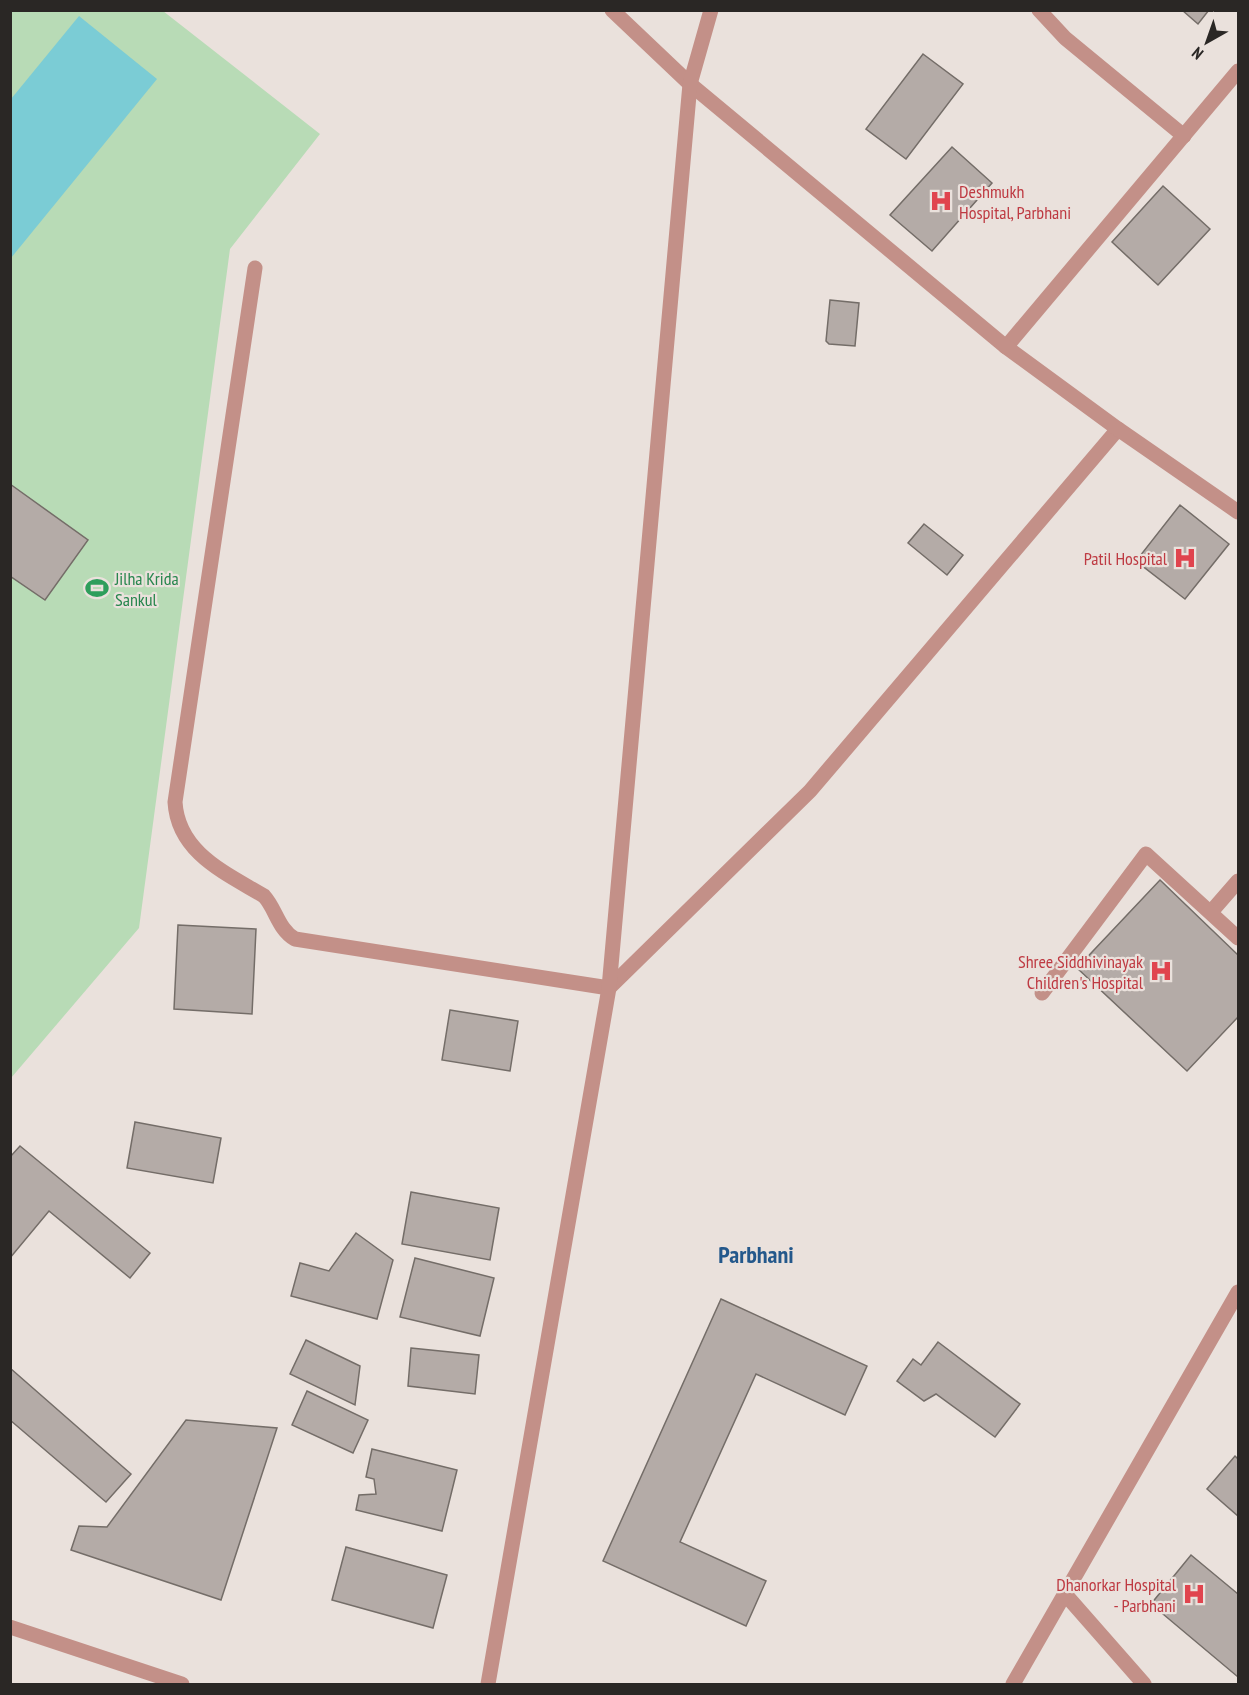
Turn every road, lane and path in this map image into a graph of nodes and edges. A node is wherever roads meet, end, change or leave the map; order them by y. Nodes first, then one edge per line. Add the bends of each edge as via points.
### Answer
1 (612, 10) edge
2 (711, 10) edge
3 (1039, 10) edge
4 (1239, 71) edge
5 (690, 84) junction
6 (1184, 136) junction
7 (255, 268) dead end
8 (1006, 347) junction
9 (1118, 429) junction
10 (1239, 512) edge
11 (1239, 881) edge
12 (1212, 912) junction
13 (1239, 938) edge
14 (609, 988) junction
15 (1042, 993) dead end
16 (1239, 1292) edge
17 (1065, 1594) junction
18 (10, 1627) edge
19 (182, 1684) edge
20 (488, 1684) edge
21 (1012, 1684) edge
22 (1144, 1684) edge

1 - 5 street
2 - 5 street
3 - 6 street via 1065,38
4 - 6 street
5 - 8 street
5 - 14 street
6 - 8 street
7 - 14 street via 175,802 181,831 213,865 264,896 294,939
8 - 9 street
9 - 10 street
9 - 14 street via 810,791
11 - 12 street
12 - 13 street
12 - 15 street via 1146,854
14 - 20 street
16 - 17 street
17 - 21 street
17 - 22 street
18 - 19 street

